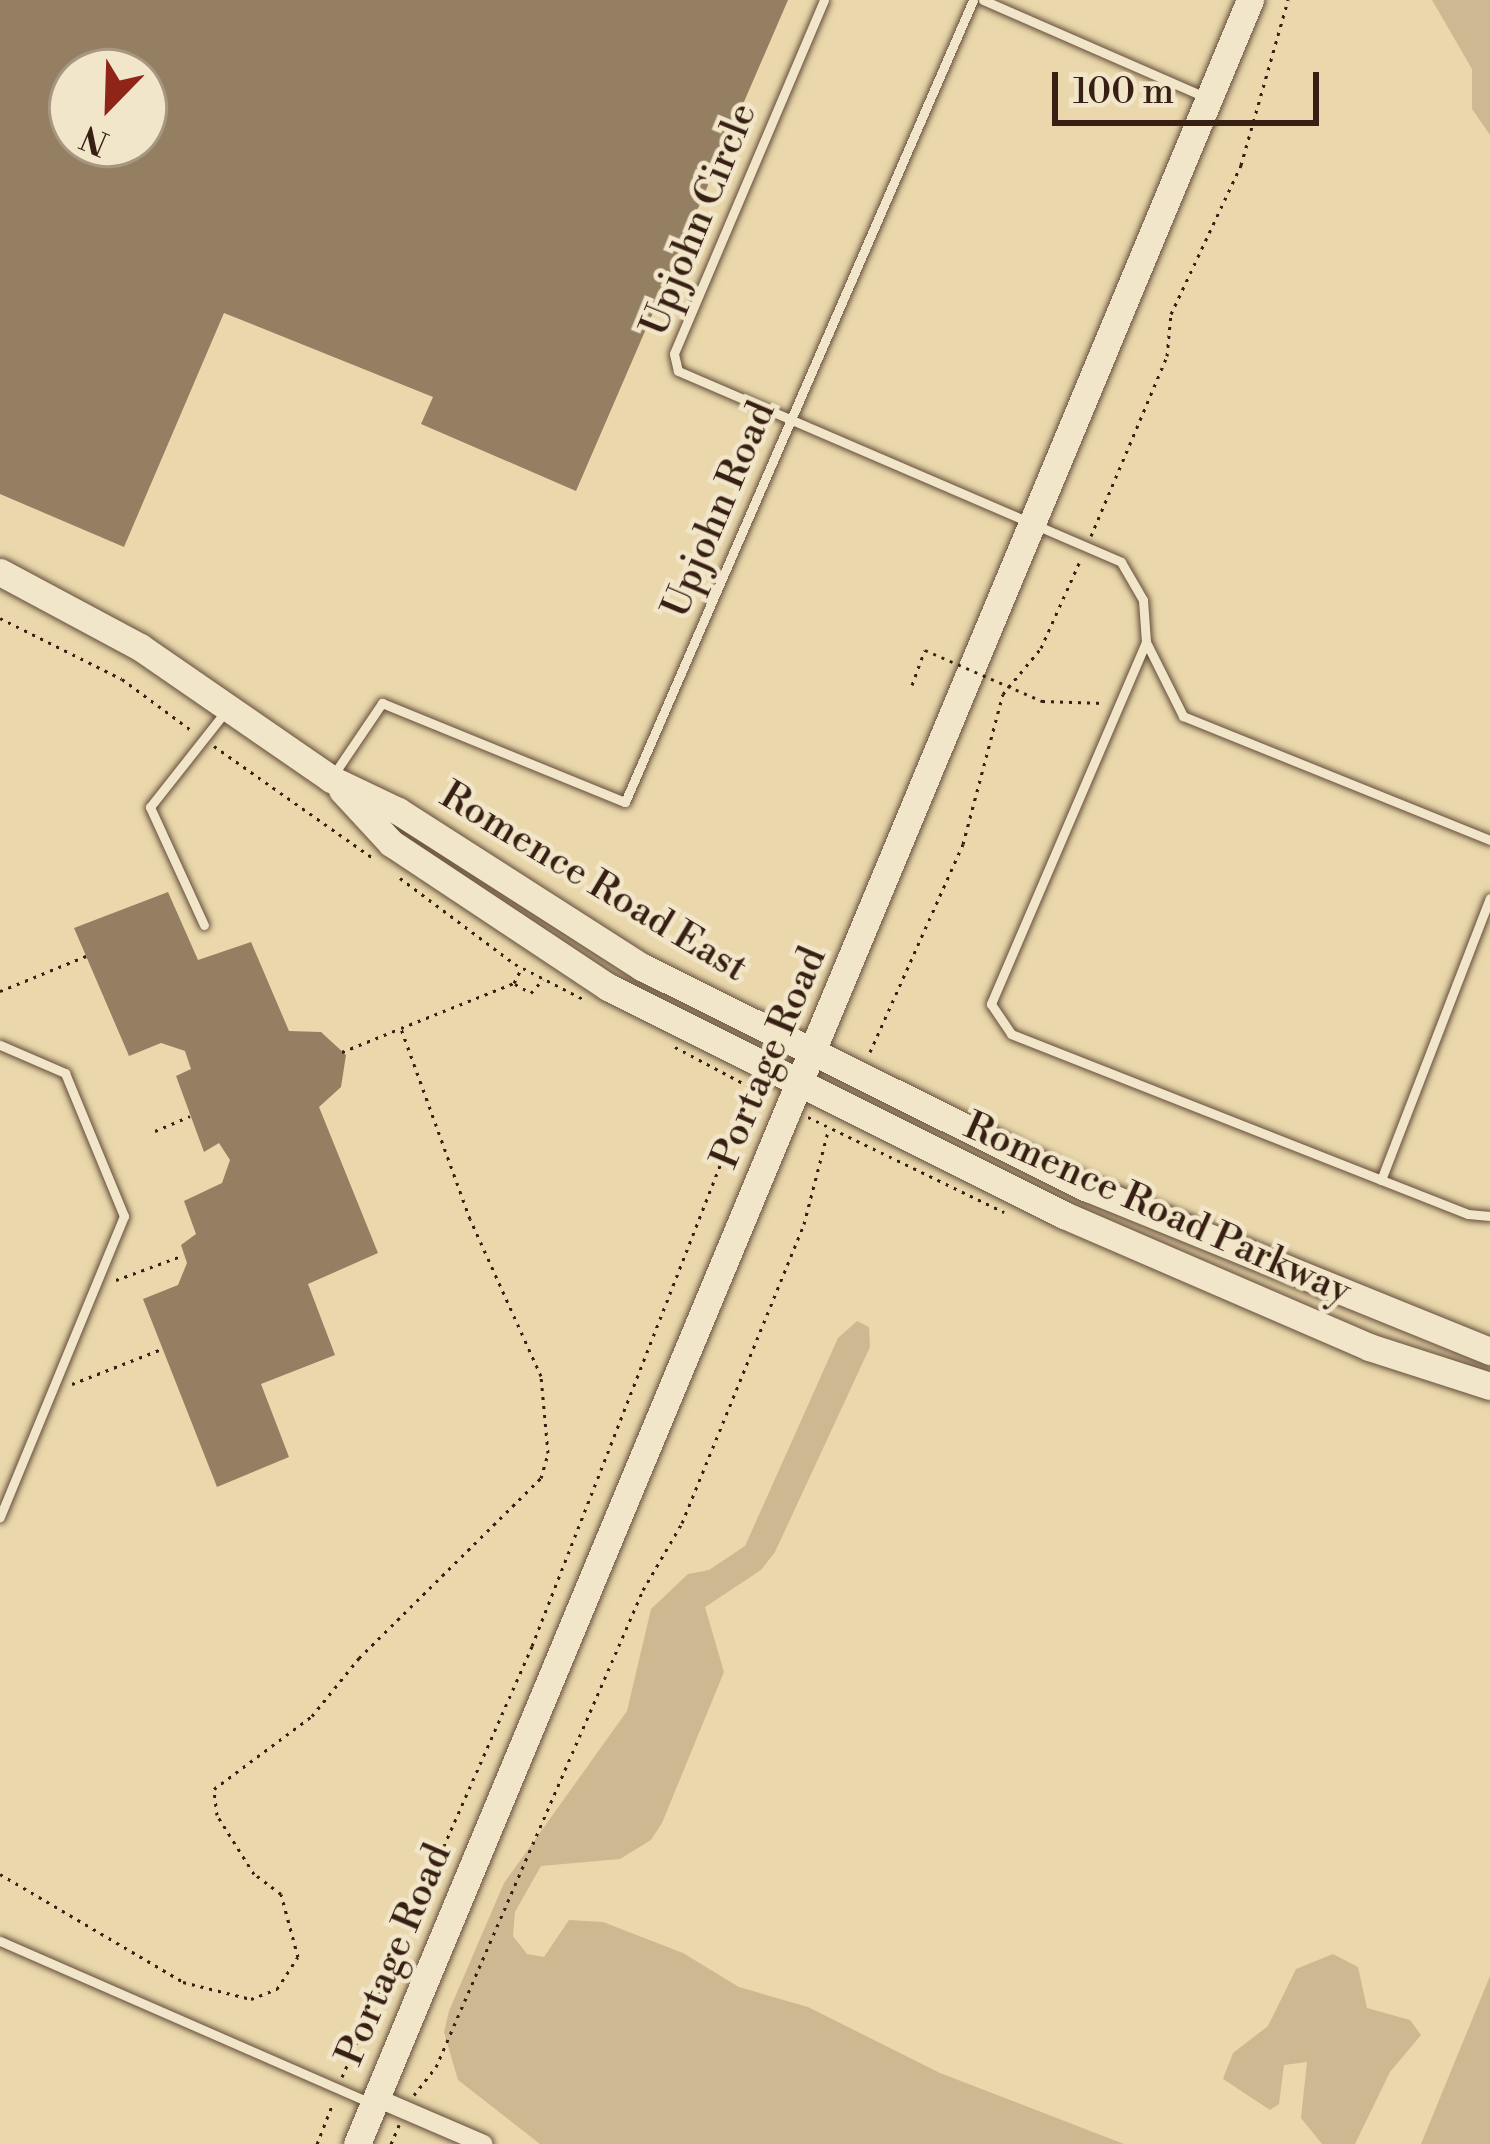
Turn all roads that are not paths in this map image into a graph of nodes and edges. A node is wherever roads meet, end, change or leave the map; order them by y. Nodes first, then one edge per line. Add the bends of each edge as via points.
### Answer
1 (824, 0) edge
2 (973, 0) edge
3 (983, 0) edge
4 (1250, 0) edge
5 (1210, 99) junction
6 (789, 423) junction
7 (1031, 526) junction
8 (0, 572) edge
9 (1146, 642) junction
10 (228, 707) junction
11 (332, 778) junction
12 (1490, 840) edge
13 (1490, 898) edge
14 (203, 925) dead end
15 (0, 1045) edge
16 (814, 1054) junction
17 (801, 1084) junction
18 (1381, 1180) junction
19 (1490, 1216) edge
20 (1490, 1351) edge
21 (1490, 1386) edge
22 (0, 1517) edge
23 (0, 1941) edge
24 (376, 2101) junction
25 (357, 2144) edge
26 (484, 2144) edge

1 - 6 lane, Upjohn Circle via 673,360 690,382
2 - 6 lane, Upjohn Road
3 - 5 lane
4 - 5 street, Portage Road
5 - 7 street, Portage Road
6 - 7 lane, Upjohn Circle
6 - 11 lane, Upjohn Road via 625,802 382,703
7 - 9 lane, Upjohn Circle via 1121,562 1143,600
7 - 16 street, Portage Road
8 - 10 street, Romence Road East via 103,625
9 - 12 lane, Upjohn Circle via 1183,716
9 - 18 lane via 991,1004 1011,1034
10 - 11 street, Romence Road East
10 - 14 lane via 150,806
11 - 16 street, Romence Road East via 398,811 610,949
11 - 17 street, Romence Road East via 391,843 522,936
13 - 18 lane
15 - 22 lane via 65,1073 124,1216
16 - 17 street, Portage Road
16 - 20 street, Romence Road Parkway via 1144,1214
17 - 21 street, Romence Road Parkway via 1064,1215 1369,1347
17 - 24 street, Portage Road
18 - 19 lane
23 - 24 lane
24 - 25 street, Portage Road
24 - 26 street

